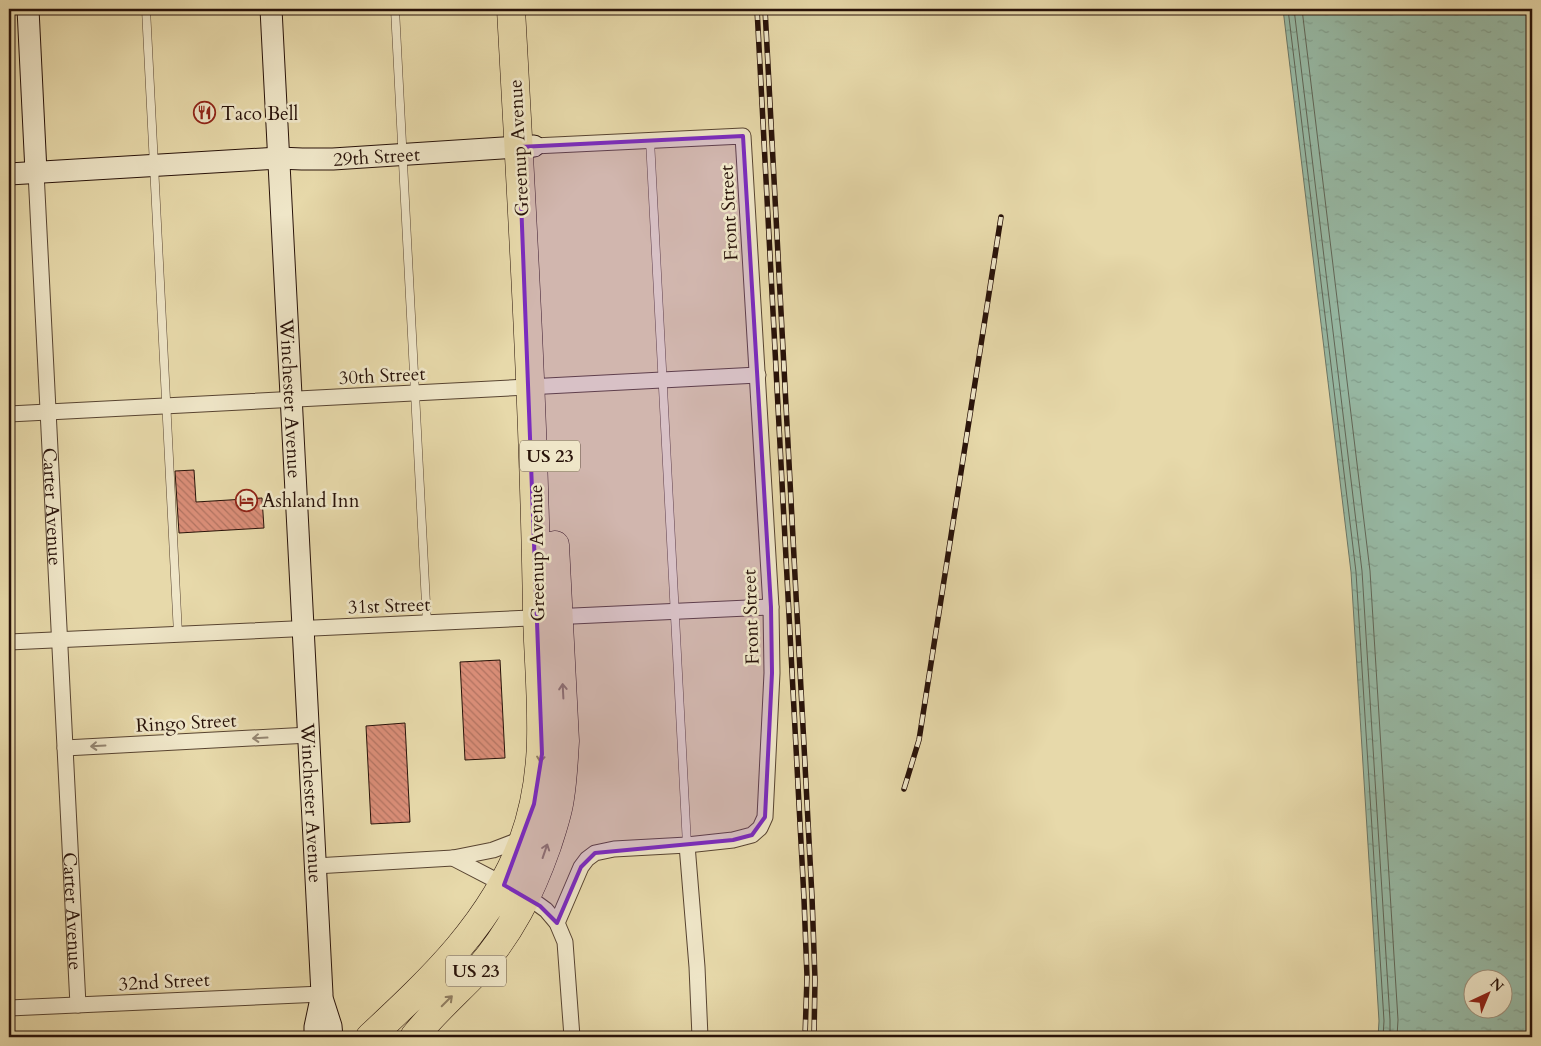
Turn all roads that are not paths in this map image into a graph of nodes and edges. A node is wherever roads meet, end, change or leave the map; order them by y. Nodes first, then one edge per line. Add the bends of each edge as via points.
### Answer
1 (28, 9) edge
2 (146, 9) edge
3 (270, 9) edge
4 (395, 9) edge
5 (511, 9) edge
6 (527, 9) edge
7 (743, 136) joint
8 (650, 140) junction
9 (526, 147) junction
10 (403, 154) junction
11 (279, 158) junction
12 (154, 165) junction
13 (36, 172) junction
14 (9, 174) edge
15 (758, 375) junction
16 (662, 380) junction
17 (538, 386) junction
18 (414, 394) junction
19 (291, 400) junction
20 (167, 407) junction
21 (48, 413) junction
22 (9, 414) edge
23 (771, 607) junction
24 (675, 611) junction
25 (548, 617) junction
26 (427, 623) junction
27 (303, 628) junction
28 (178, 634) junction
29 (61, 640) junction
30 (9, 642) edge
31 (309, 735) junction
32 (65, 748) junction
33 (524, 838) junction
34 (688, 845) junction
35 (452, 858) junction
36 (315, 866) junction
37 (504, 885) junction
38 (528, 897) junction
39 (557, 923) junction
40 (322, 996) junction
41 (78, 1005) junction
42 (9, 1008) edge
43 (315, 1037) edge
44 (332, 1037) edge
45 (370, 1037) edge
46 (414, 1037) edge
47 (572, 1037) edge
48 (700, 1037) edge

1 - 13 main road, Carter Avenue
2 - 12 lane
3 - 11 main road, Winchester Avenue
4 - 10 lane
5 - 9 highway, Greenup Avenue / US 23
6 - 9 highway, Greenup Avenue / US 23
7 - 8 street, 29th Street
7 - 15 street, Front Street
8 - 9 street, 29th Street
8 - 16 lane
9 - 10 main road, 29th Street
9 - 17 highway, Greenup Avenue / US 23
10 - 11 main road, 29th Street
10 - 18 lane
11 - 12 main road, 29th Street
11 - 19 main road, Winchester Avenue
12 - 13 main road, 29th Street
12 - 20 lane
13 - 14 main road, 29th Street
13 - 21 street, Carter Avenue
15 - 16 street, 30th Street
15 - 23 street, Front Street
16 - 17 street, 30th Street
16 - 24 lane
17 - 18 street, 30th Street
17 - 25 highway, Greenup Avenue / US 23
18 - 19 street, 30th Street
18 - 26 lane
19 - 20 street, 30th Street
19 - 27 main road, Winchester Avenue
20 - 21 street, 30th Street
20 - 28 lane
21 - 22 street, 30th Street
21 - 29 street, Carter Avenue
23 - 24 street, 31st Street
23 - 34 street, Front Street via 772,673 765,817 752,835
24 - 25 street, 31st Street
24 - 34 lane
25 - 26 street, 31st Street
25 -> 33 highway, Greenup Avenue / US 23 via 542,754 534,804
38 -> 25 highway, Greenup Avenue / US 23 via 552,832 564,773 565,741
26 - 27 street, 31st Street
27 - 28 street, 31st Street
27 - 31 main road, Winchester Avenue
28 - 29 street, 31st Street
29 - 30 street, 31st Street
29 - 32 street, Carter Avenue
31 -> 32 street, Ringo Street
31 - 36 main road, Winchester Avenue
32 - 41 street, Carter Avenue
33 - 35 street via 493,850
33 - 37 highway, Greenup Avenue / US 23
34 - 39 street via 595,853 581,867
34 - 48 street
35 - 36 street
35 - 37 street
36 - 40 main road, Winchester Avenue
37 - 38 street
37 - 45 highway, US 23 via 477,926 445,964
38 - 39 street
46 -> 38 highway, US 23 via 493,951
39 - 47 street via 566,942
40 - 41 street, 32nd Street
40 - 43 main road, Winchester Avenue
40 - 44 main road, Winchester Avenue
41 - 42 street, 32nd Street

